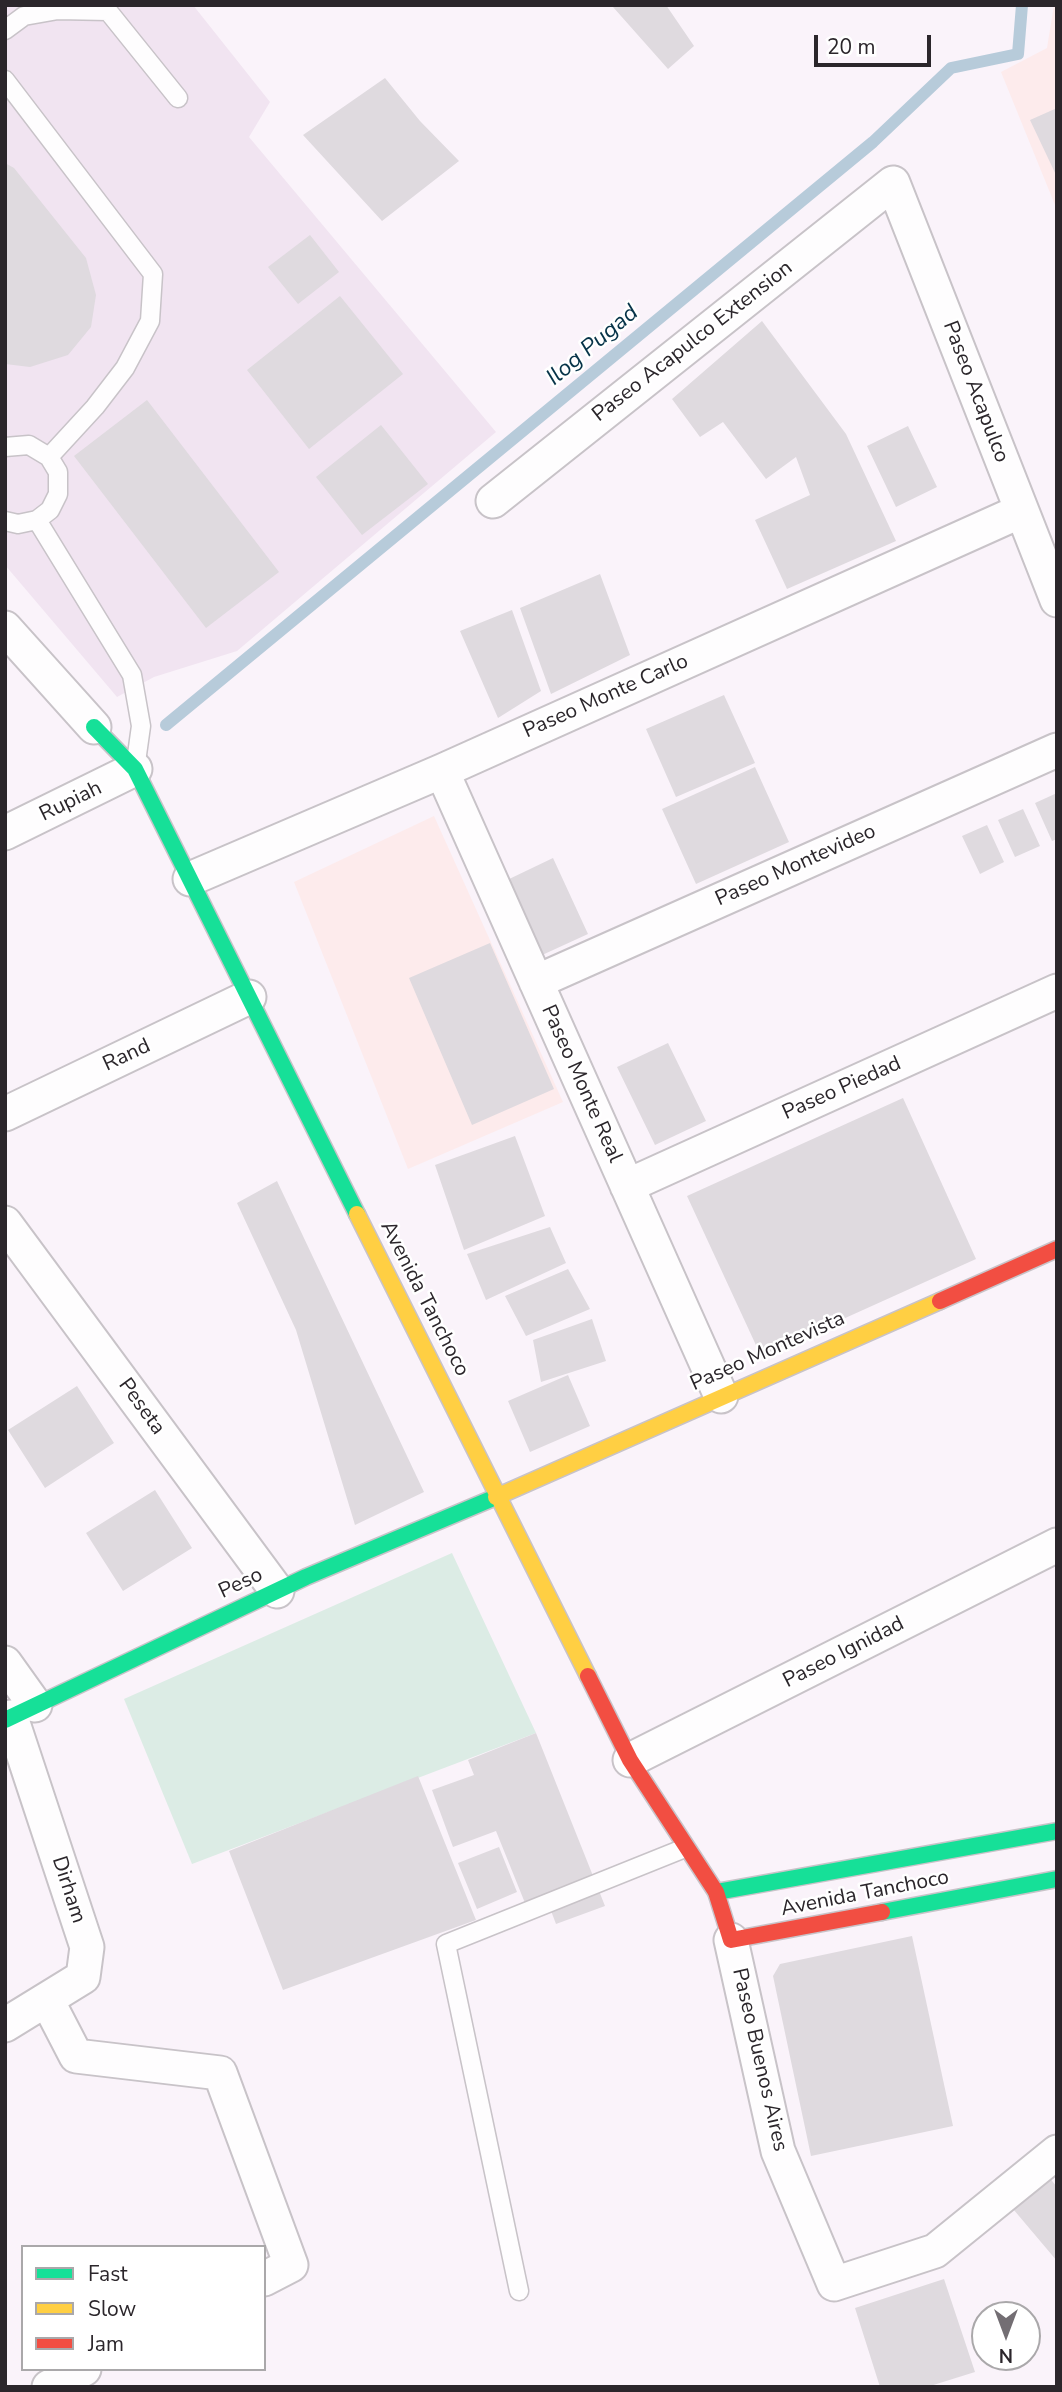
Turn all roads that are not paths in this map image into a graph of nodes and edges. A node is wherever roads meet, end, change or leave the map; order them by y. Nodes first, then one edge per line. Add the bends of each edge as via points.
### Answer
1 (5, 30) edge
2 (5, 80) edge
3 (178, 98) dead end
4 (893, 183) joint
5 (5, 447) edge
6 (49, 457) junction
7 (493, 501) dead end
8 (1021, 511) junction
9 (37, 520) junction
10 (5, 521) edge
11 (1057, 600) edge
12 (5, 628) edge
13 (94, 727) joint
14 (1057, 750) edge
15 (135, 769) junction
16 (442, 771) junction
17 (5, 834) edge
18 (190, 879) junction
19 (536, 982) junction
20 (1057, 991) edge
21 (249, 998) junction
22 (5, 1114) edge
23 (626, 1186) junction
24 (5, 1223) edge
25 (1057, 1250) edge
26 (720, 1396) junction
27 (498, 1495) junction
28 (1057, 1545) edge
29 (277, 1591) junction
30 (5, 1663) edge
31 (17, 1714) edge
32 (630, 1759) junction
33 (1057, 1831) edge
34 (685, 1847) junction
35 (1057, 1879) edge
36 (716, 1892) junction
37 (731, 1940) junction
38 (47, 2000) junction
39 (5, 2025) edge
40 (1057, 2152) edge
41 (266, 2278) edge
42 (519, 2291) dead end
43 (80, 2371) edge
44 (49, 2387) edge

1 - 3 lane via 24,16 58,10 108,11
2 - 6 lane via 153,274 150,321 125,368
4 - 7 street, Paseo Acapulco Extension
4 - 8 street, Paseo Acapulco
5 - 6 lane via 29,445
6 - 9 lane via 58,472 58,494 50,510
8 - 11 street, Paseo Acapulco
8 - 16 street, Paseo Monte Carlo
9 - 10 lane
9 - 15 lane via 132,675 141,726
12 - 13 street
13 - 15 street, Avenida Tanchoco
14 - 19 street, Paseo Montevideo
15 - 17 street, Rupiah
15 - 18 street, Avenida Tanchoco
16 - 18 street, Paseo Monte Carlo
16 - 19 street, Paseo Monte Real
18 - 21 street, Avenida Tanchoco
19 - 23 street, Paseo Monte Real
20 - 23 street, Paseo Piedad
21 - 22 street, Rand
21 - 27 street, Avenida Tanchoco
23 - 26 street, Paseo Monte Real
24 - 29 street, Peseta
25 - 26 street, Paseo Montevista
26 - 27 street, Paseo Montevista
27 - 29 street, Peso
27 - 32 street, Avenida Tanchoco
28 - 32 street, Paseo Ignidad
29 - 31 street, Peso
30 - 31 street, Dirham
31 - 38 street, Dirham via 87,1947 83,1977
32 - 34 street, Avenida Tanchoco
33 - 36 street, Avenida Tanchoco
34 - 36 street, Avenida Tanchoco
34 - 42 lane via 446,1944
35 - 37 street, Avenida Tanchoco
36 - 37 street, Avenida Tanchoco
37 - 40 street, Paseo Buenos Aires via 778,2151 834,2284 934,2251
38 - 39 street, Dirham
38 - 41 street via 76,2056 220,2073 291,2265
43 - 44 street

